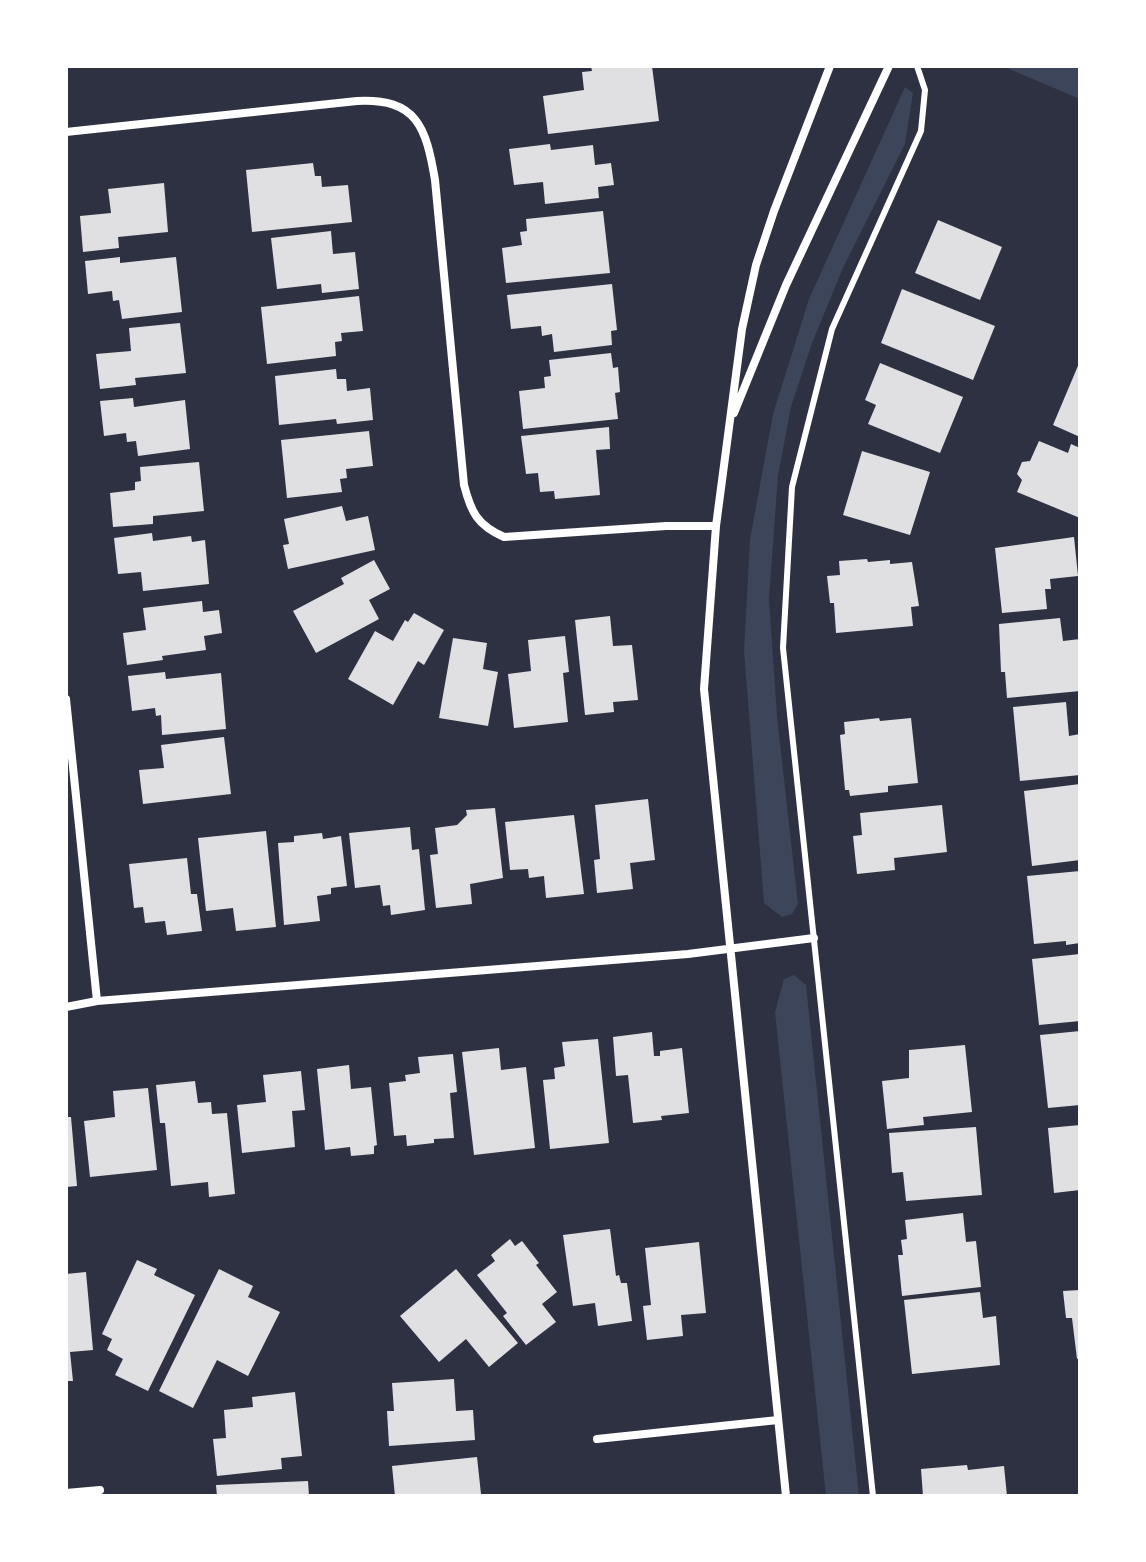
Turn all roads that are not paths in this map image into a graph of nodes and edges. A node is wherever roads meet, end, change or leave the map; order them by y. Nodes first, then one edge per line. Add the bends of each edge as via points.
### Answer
1 (830, 66) edge
2 (889, 66) edge
3 (917, 66) edge
4 (66, 132) edge
5 (729, 425) junction
6 (716, 526) junction
7 (66, 699) edge
8 (814, 938) junction
9 (730, 950) junction
10 (97, 1001) junction
11 (66, 1007) edge
12 (778, 1420) junction
13 (597, 1439) dead end
14 (100, 1490) dead end
15 (66, 1493) edge
16 (786, 1496) edge
17 (873, 1496) edge

1 - 5 street via 756,265
2 - 5 street via 786,285
3 - 8 lane via 925,90 921,131 832,329 792,487 783,648
4 - 6 street via 357,101 377,100 408,112 422,126 435,180 464,485 471,511 488,530 504,537
5 - 6 street
6 - 9 street via 704,689
7 - 10 street
8 - 9 street
8 - 17 lane
9 - 10 street
9 - 12 street
10 - 11 street
12 - 13 street
12 - 16 street
14 - 15 street

